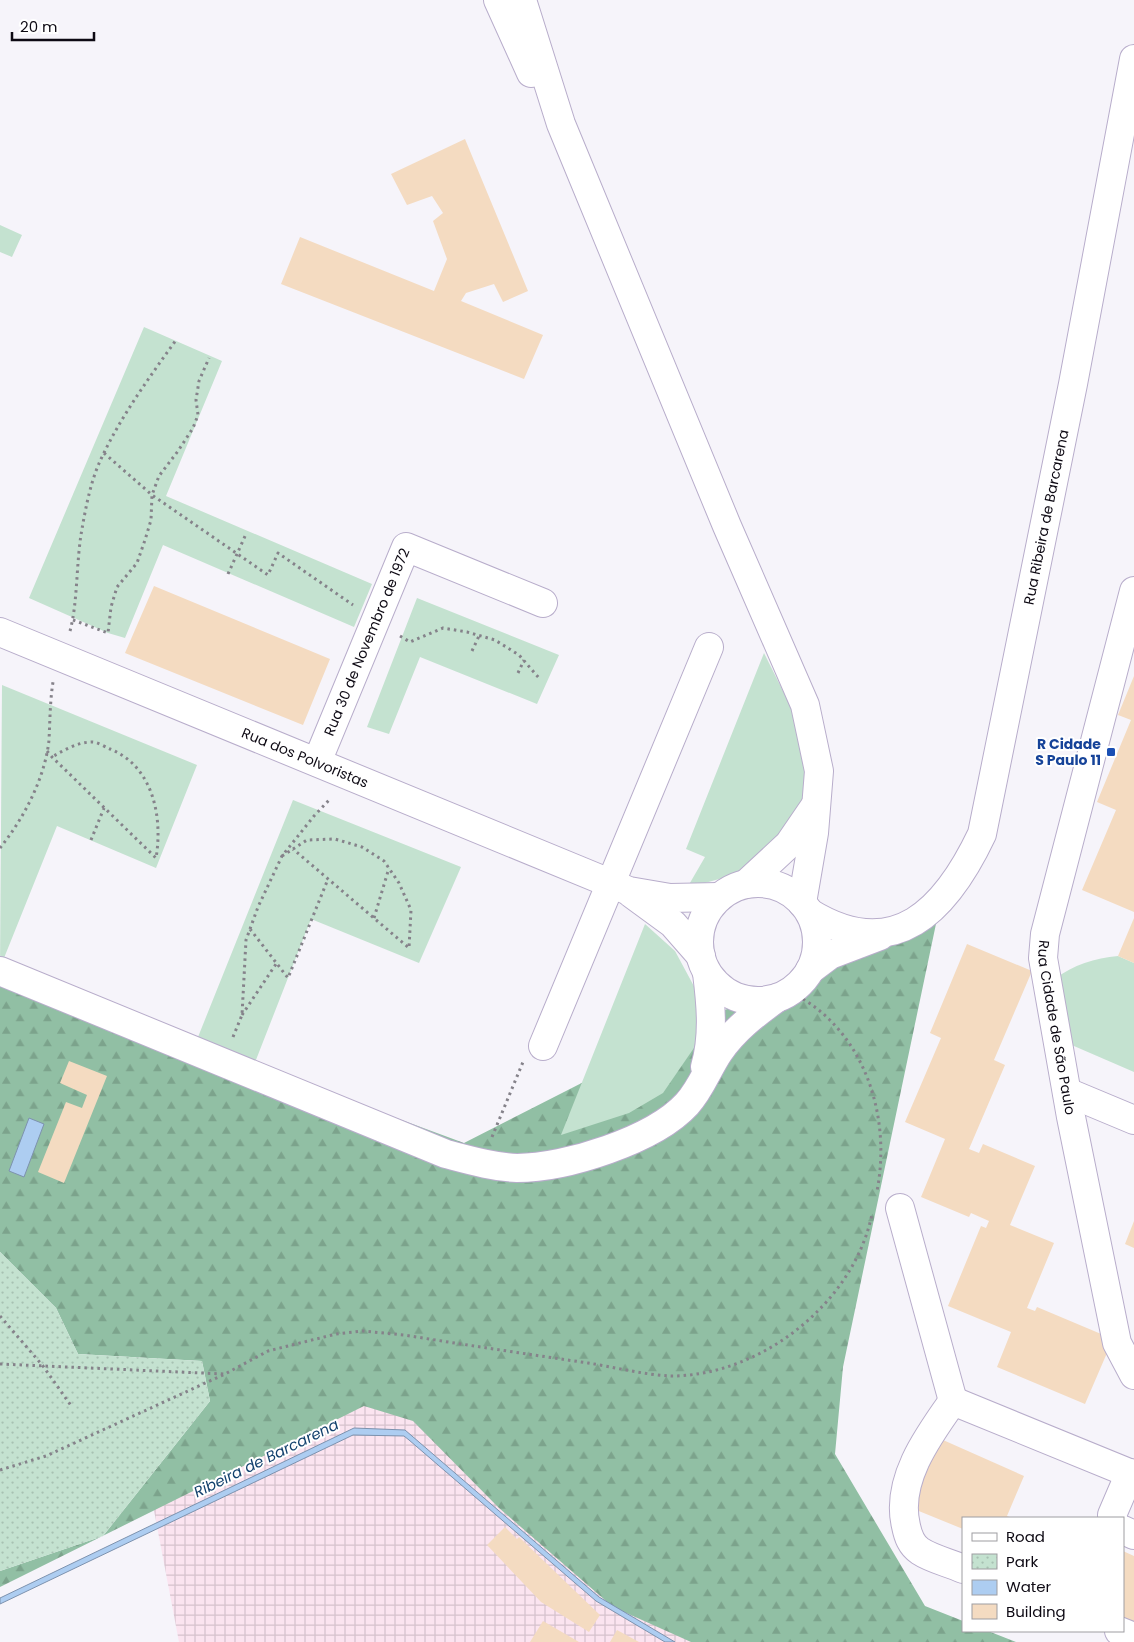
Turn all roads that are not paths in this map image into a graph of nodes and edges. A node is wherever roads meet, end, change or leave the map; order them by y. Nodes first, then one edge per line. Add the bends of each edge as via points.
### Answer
1 (498, 0) edge
2 (522, 0) edge
3 (1134, 59) edge
4 (560, 124) junction
5 (1134, 591) edge
6 (543, 603) dead end
7 (0, 632) edge
8 (709, 646) dead end
9 (317, 762) junction
10 (818, 800) junction
11 (746, 884) junction
12 (620, 887) junction
13 (719, 898) junction
14 (806, 908) junction
15 (886, 933) junction
16 (704, 965) junction
17 (810, 970) junction
18 (0, 971) edge
19 (784, 995) junction
20 (543, 1046) road end
21 (701, 1083) junction
22 (1067, 1092) junction
23 (1134, 1120) edge
24 (887, 1207) road end
25 (1134, 1375) edge
26 (953, 1401) junction
27 (1132, 1474) edge
28 (1113, 1517) edge
29 (962, 1569) edge
30 (1122, 1632) edge
31 (1134, 1637) edge

1 - 4 street via 525,60
2 - 4 street
3 - 15 street, Rua Ribeira de Barcarena via 1073,384 982,834 941,900 918,919
4 - 10 street via 805,705 819,771
5 - 22 street, Rua Cidade de São Paulo via 1042,958
6 - 9 street, Rua 30 de Novembro de 1972 via 406,547
7 - 9 street, Rua dos Polvoristas
8 - 12 street
9 - 12 street, Rua dos Polvoristas
10 - 11 street via 789,844
10 - 14 street
11 - 13 street
11 - 14 street via 776,886 790,893
12 - 13 street, Rua dos Polvoristas via 670,898
12 - 16 street, Rua dos Polvoristas via 673,924
12 - 20 street
13 - 16 street via 708,910 702,924 699,940
14 - 15 street, Rua Ribeira de Barcarena via 832,926 874,935
14 - 17 street via 817,941
15 - 17 street, Rua Ribeira de Barcarena via 830,955
16 - 19 street via 721,988 738,998 758,1002
16 - 21 street via 712,1006 710,1048
17 - 19 street via 802,982
18 - 21 street via 446,1154 481,1164 546,1166 583,1158 665,1124 688,1103
19 - 21 street via 736,1030
22 - 23 street
22 - 25 street, Rua Cidade de São Paulo via 1117,1343
24 - 26 street
26 - 27 street
26 - 29 street via 930,1433 917,1460 906,1486 903,1515 908,1538 920,1551
27 - 28 street
30 - 31 street

